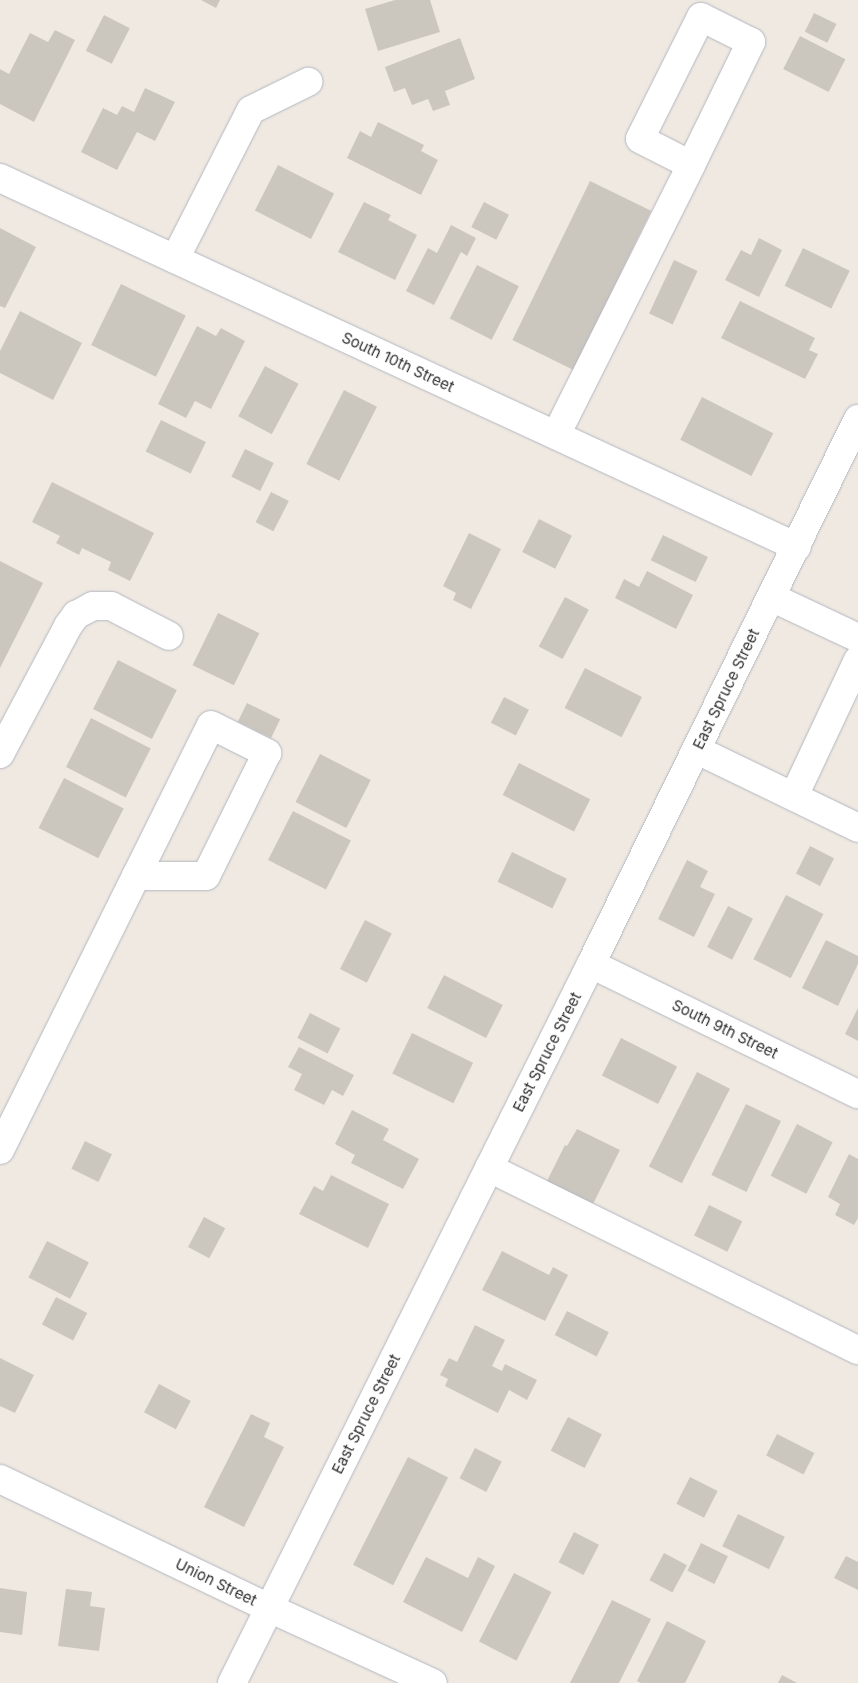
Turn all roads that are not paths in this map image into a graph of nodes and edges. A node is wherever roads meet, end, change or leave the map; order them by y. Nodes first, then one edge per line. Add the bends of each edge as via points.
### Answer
1 (308, 82) dead end
2 (690, 164) junction
3 (0, 178) edge
4 (175, 259) junction
5 (858, 419) edge
6 (556, 435) junction
7 (796, 546) junction
8 (771, 597) junction
9 (168, 636) dead end
10 (858, 638) edge
11 (858, 660) edge
12 (697, 750) junction
13 (0, 754) edge
14 (794, 796) junction
15 (858, 828) edge
16 (136, 876) junction
17 (591, 964) junction
18 (858, 1094) edge
19 (0, 1150) edge
20 (489, 1168) junction
21 (858, 1350) edge
22 (0, 1479) edge
23 (269, 1608) junction
24 (232, 1683) edge
25 (433, 1683) edge

1 - 4 street via 251,110
2 - 2 street via 751,42 701,17 640,139
2 - 6 street
3 - 4 street, South 10th Street
4 - 6 street, South 10th Street
5 - 7 street, East Spruce Street
6 - 7 street, South 10th Street
7 - 8 street, East Spruce Street
8 - 10 street
8 - 12 street, East Spruce Street
9 - 13 street via 111,606 93,606 76,615
11 - 14 street
12 - 14 street
12 - 17 street, East Spruce Street
14 - 15 street
16 - 16 street via 211,725 267,753 206,876
16 - 19 street
17 - 18 street, South 9th Street
17 - 20 street, East Spruce Street
20 - 21 street
20 - 23 street, East Spruce Street
22 - 23 street, Union Street
23 - 24 street, East Spruce Street
23 - 25 street, Union Street

